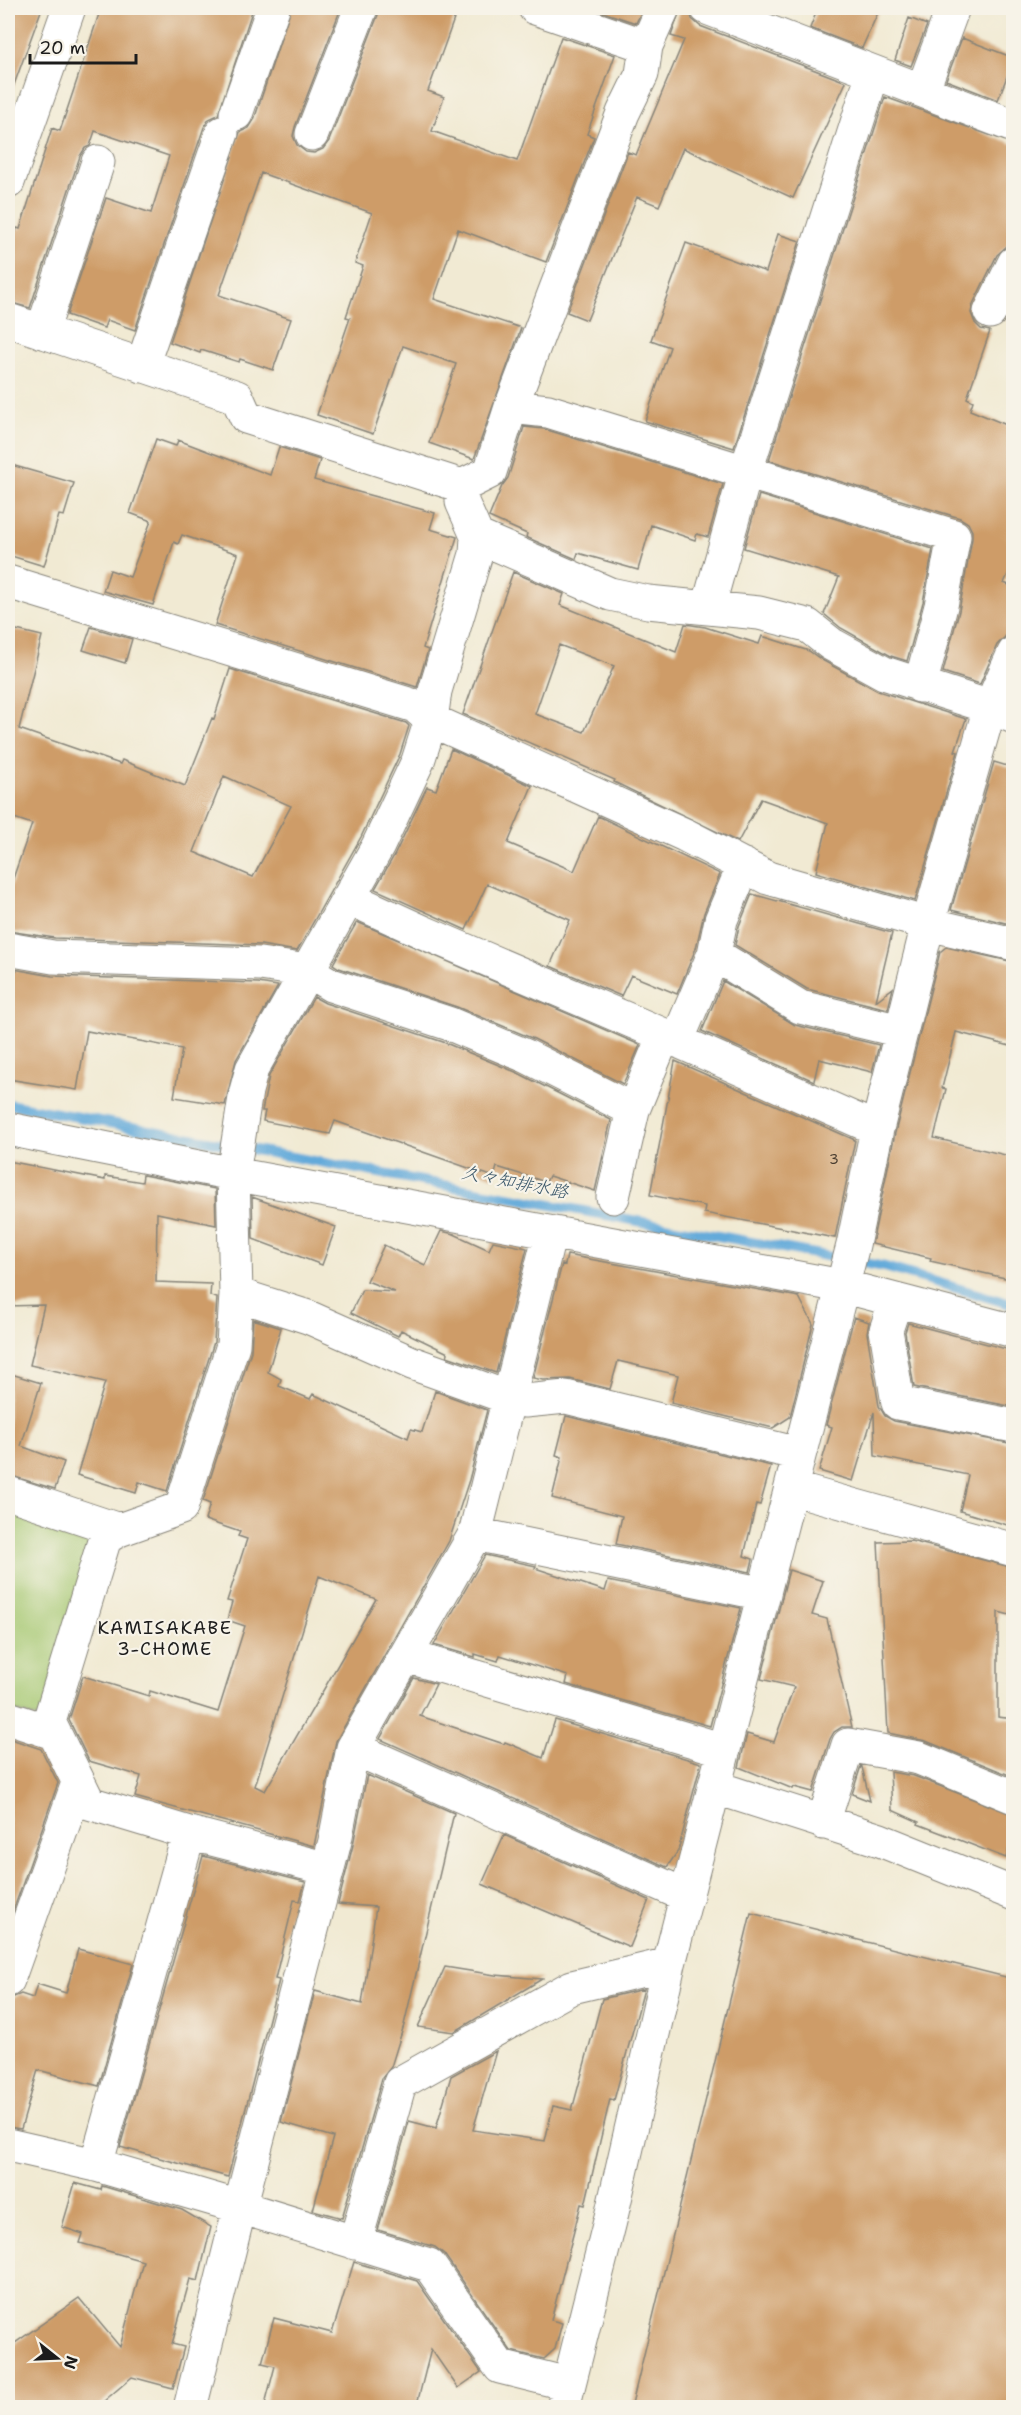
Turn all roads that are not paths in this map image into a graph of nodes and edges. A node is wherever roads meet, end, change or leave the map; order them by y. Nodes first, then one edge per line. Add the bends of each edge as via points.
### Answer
1 (69, 8) edge
2 (273, 8) edge
3 (361, 8) edge
4 (535, 8) edge
5 (663, 8) edge
6 (707, 8) edge
7 (953, 8) edge
8 (646, 46) junction
9 (873, 73) junction
10 (923, 89) junction
11 (1014, 126) edge
12 (312, 134) dead end
13 (98, 162) dead end
14 (8, 182) edge
15 (1014, 263) edge
16 (990, 312) dead end
17 (8, 320) edge
18 (42, 332) junction
19 (142, 366) junction
20 (511, 407) junction
21 (746, 471) junction
22 (462, 486) junction
23 (477, 536) junction
24 (8, 582) edge
25 (708, 608) junction
26 (1014, 653) edge
27 (920, 686) junction
28 (1002, 712) edge
29 (430, 720) junction
30 (744, 865) junction
31 (349, 898) junction
32 (928, 924) junction
33 (1014, 944) edge
34 (8, 949) edge
35 (714, 954) junction
36 (308, 971) junction
37 (901, 1031) junction
38 (670, 1038) junction
39 (633, 1110) junction
40 (8, 1129) edge
41 (877, 1129) junction
42 (236, 1155) junction
43 (613, 1197) dead end
44 (550, 1233) junction
45 (847, 1268) junction
46 (236, 1294) junction
47 (896, 1300) junction
48 (1014, 1331) edge
49 (509, 1398) junction
50 (1014, 1426) edge
51 (799, 1454) junction
52 (791, 1488) junction
53 (8, 1493) edge
54 (119, 1530) junction
55 (475, 1534) junction
56 (1014, 1550) edge
57 (764, 1594) junction
58 (406, 1656) junction
59 (8, 1719) edge
60 (54, 1733) junction
61 (353, 1748) junction
62 (724, 1750) junction
63 (78, 1783) junction
64 (714, 1787) junction
65 (1014, 1797) edge
66 (823, 1823) junction
67 (189, 1833) junction
68 (328, 1869) junction
69 (1013, 1893) edge
70 (687, 1896) junction
71 (669, 1964) junction
72 (9, 1968) edge
73 (8, 2145) edge
74 (96, 2166) junction
75 (240, 2207) junction
76 (355, 2242) junction
77 (566, 2396) edge
78 (190, 2408) edge

1 - 14 street
2 - 19 street
3 - 12 street
4 - 8 street
5 - 8 street
6 - 9 street
7 - 10 street
8 - 20 street via 642,74 623,113
9 - 10 street
9 - 21 street
10 - 11 street
13 - 18 street
15 - 16 street
17 - 18 street
18 - 19 street
19 - 22 street via 237,397 246,417
20 - 21 street via 548,411
20 - 22 street via 490,472
21 - 25 street
21 - 27 street via 954,536
22 - 23 street via 462,502
23 - 25 street via 610,594
23 - 29 street via 476,554
24 - 29 street via 415,706
25 - 27 street via 759,612 807,625 856,660
26 - 28 street
27 - 28 street
28 - 32 street
29 - 30 street
29 - 31 street via 418,761
30 - 32 street via 768,878
30 - 35 street via 721,920
31 - 36 street
31 - 38 street
32 - 33 street
32 - 37 street
34 - 36 street via 53,957 260,964
35 - 37 street via 800,1008
35 - 38 street
36 - 39 street via 331,985 450,1024 526,1056
36 - 42 street via 252,1069
37 - 41 street
38 - 39 street
38 - 41 street
39 - 43 street
40 - 42 street
41 - 45 street
42 - 44 street
42 - 46 street
44 - 45 street
44 - 49 street
45 - 47 street
45 - 51 street
46 - 49 street via 308,1317 412,1363
46 - 54 street via 233,1345 181,1508
47 - 48 street
47 - 50 street via 886,1330 898,1404
49 - 51 street via 525,1401 566,1397
49 - 55 street
51 - 52 street
52 - 56 street
52 - 57 street
53 - 54 street
54 - 60 street via 105,1538 49,1722
55 - 57 street
55 - 58 street
57 - 62 street
58 - 61 street
58 - 62 street
59 - 60 street
60 - 63 street
61 - 68 street
61 - 70 street
62 - 64 street
63 - 67 street via 89,1803
63 - 72 street
64 - 66 street
64 - 70 street
65 - 66 street via 919,1758 848,1745
66 - 69 street via 880,1840
67 - 68 street
67 - 74 street
68 - 75 street
70 - 71 street
71 - 76 street via 572,1986 400,2083
71 - 77 street
73 - 74 street
74 - 75 street
75 - 76 street
75 - 78 street
76 - 77 street via 429,2265 500,2367

